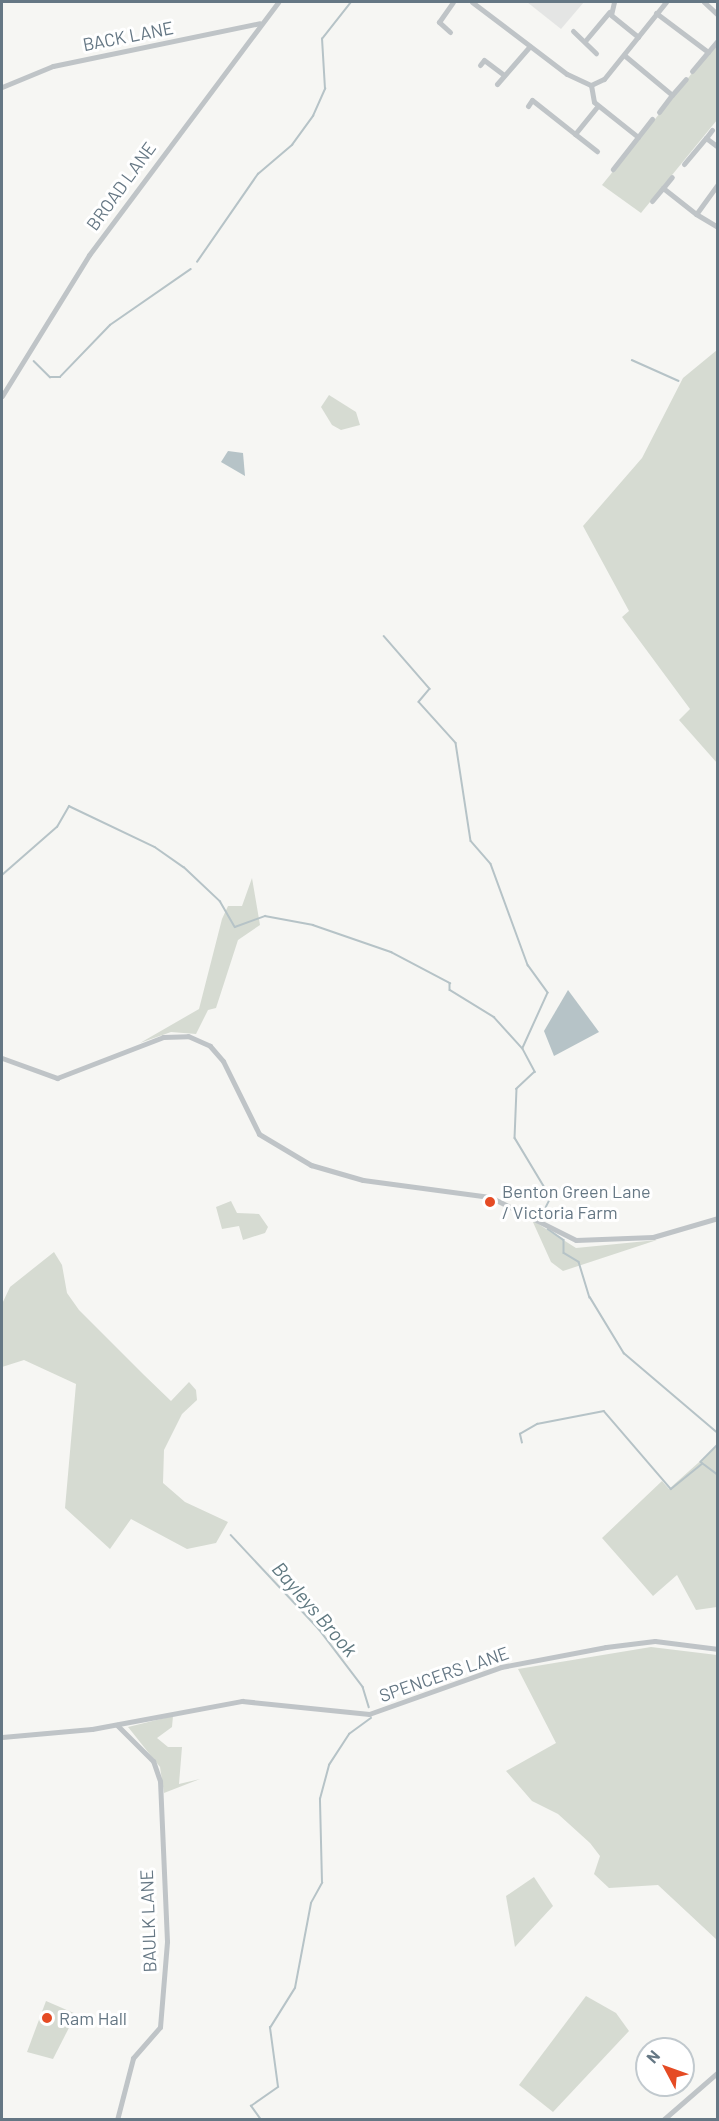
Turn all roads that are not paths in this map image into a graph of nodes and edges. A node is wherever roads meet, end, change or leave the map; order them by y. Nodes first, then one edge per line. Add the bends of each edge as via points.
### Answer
1 (278, 2) edge
2 (453, 2) edge
3 (472, 2) edge
4 (614, 2) edge
5 (666, 2) edge
6 (704, 2) edge
7 (609, 12) junction
8 (656, 13) junction
9 (717, 15) edge
10 (262, 22) junction
11 (573, 31) dead end
12 (450, 32) dead end
13 (638, 37) junction
14 (717, 40) edge
15 (585, 41) junction
16 (530, 46) junction
17 (708, 52) junction
18 (596, 53) dead end
19 (624, 55) junction
20 (480, 65) dead end
21 (692, 71) dead end
22 (504, 75) junction
23 (686, 79) dead end
24 (496, 84) dead end
25 (591, 85) junction
26 (2, 87) edge
27 (536, 94) dead end
28 (672, 95) junction
29 (598, 106) junction
30 (659, 112) dead end
31 (652, 119) dead end
32 (712, 130) dead end
33 (575, 134) junction
34 (638, 137) junction
35 (706, 138) junction
36 (717, 147) edge
37 (597, 151) dead end
38 (684, 164) dead end
39 (612, 170) dead end
40 (672, 177) dead end
41 (717, 184) edge
42 (663, 188) junction
43 (652, 201) dead end
44 (696, 214) junction
45 (717, 227) edge
46 (2, 396) edge
47 (2, 1058) edge
48 (717, 1218) edge
49 (717, 1649) edge
50 (117, 1725) junction
51 (2, 1737) edge
52 (717, 2072) edge
53 (117, 2120) edge
54 (663, 2120) edge

1 - 10 street, BROAD LANE
2 - 12 street via 436,20
3 - 16 street
4 - 7 street
5 - 8 street
6 - 9 street
7 - 13 street
7 - 15 street
8 - 13 street
8 - 17 street
10 - 26 street, BACK LANE via 53,66
10 - 46 street, BROAD LANE via 89,255
11 - 15 street
13 - 19 street
14 - 17 street
15 - 18 street
16 - 22 street
16 - 25 street
17 - 21 street
19 - 25 street via 604,79
19 - 28 street
20 - 22 street via 486,57
22 - 24 street
23 - 28 street
25 - 29 street via 589,96
27 - 33 street via 530,103
28 - 30 street
29 - 33 street
29 - 34 street
31 - 34 street
32 - 35 street
33 - 37 street
34 - 39 street
35 - 36 street
35 - 38 street
40 - 42 street
41 - 44 street
42 - 43 street
42 - 44 street
44 - 45 street
47 - 48 street via 57,1077 163,1037 188,1036 223,1061 259,1134 311,1165 363,1180 490,1197 576,1240 653,1237
49 - 50 street, SPENCERS LANE via 655,1641 606,1647 501,1667 369,1714 242,1701
50 - 51 street, SPENCERS LANE
50 - 53 street, BAULK LANE via 153,1761 160,1781 167,1941 160,2027 133,2058
52 - 54 street

